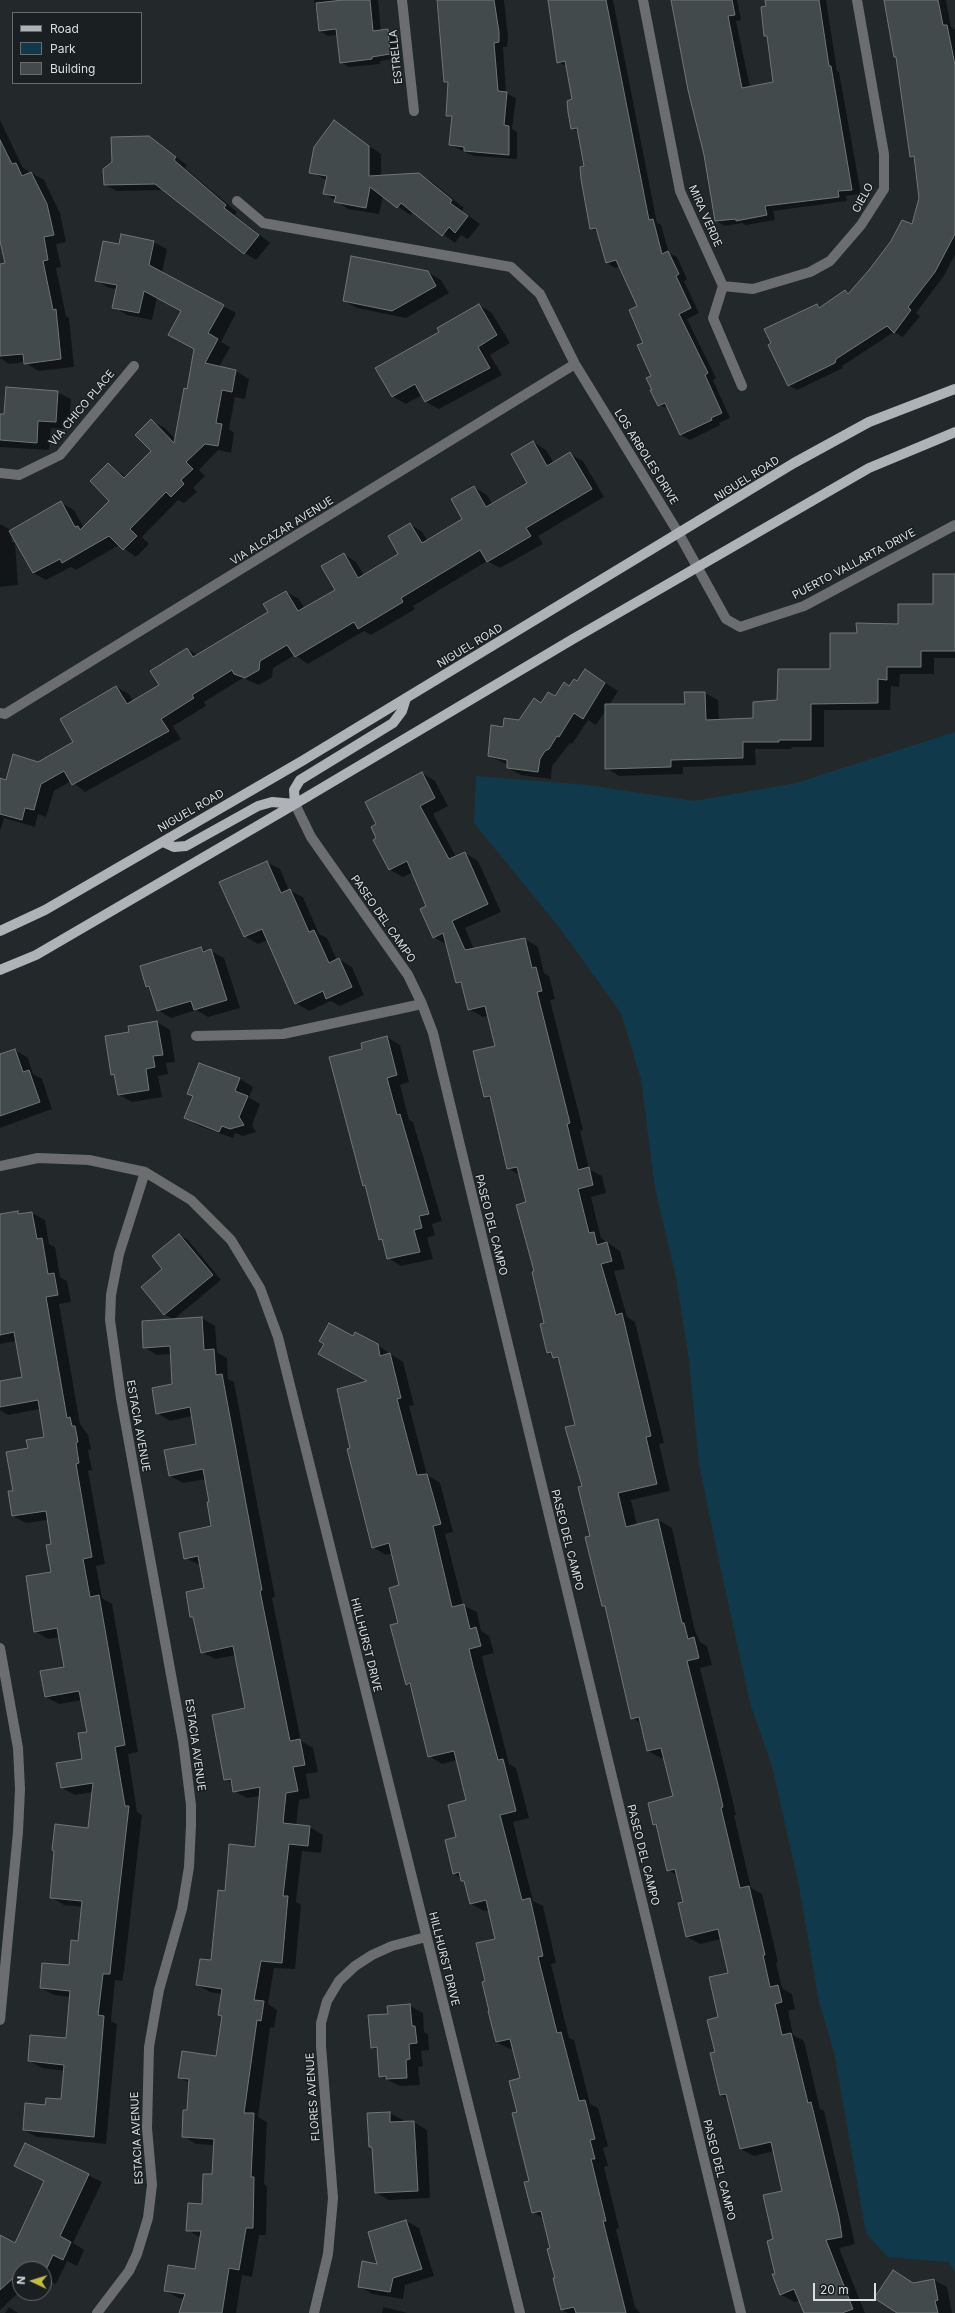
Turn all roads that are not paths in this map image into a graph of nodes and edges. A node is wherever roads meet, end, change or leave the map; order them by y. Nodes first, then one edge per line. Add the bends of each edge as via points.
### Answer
1 (402, 0) edge
2 (643, 0) edge
3 (857, 0) edge
4 (414, 111) dead end
5 (237, 201) dead end
6 (723, 286) junction
7 (575, 364) junction
8 (134, 366) dead end
9 (742, 386) dead end
10 (955, 389) edge
11 (955, 432) edge
12 (0, 473) edge
13 (955, 525) edge
14 (679, 534) junction
15 (698, 567) junction
16 (740, 627) joint
17 (406, 698) junction
18 (0, 713) edge
19 (295, 804) junction
20 (163, 842) junction
21 (0, 931) edge
22 (0, 970) edge
23 (422, 1004) junction
24 (196, 1036) dead end
25 (0, 1166) edge
26 (144, 1172) junction
27 (0, 1648) edge
28 (426, 1937) junction
29 (0, 2020) edge
30 (97, 2313) edge
31 (314, 2313) edge
32 (520, 2313) edge
33 (741, 2313) edge

1 - 4 street, ESTRELLA
2 - 6 street, MIRA VERDE via 680,191
3 - 6 street, CIELO via 884,154 884,189 861,225 830,261 810,272 753,288
5 - 7 street, LOS ARBOLES DRIVE via 263,223 511,267 540,294
6 - 9 street via 713,318
7 - 14 street, LOS ARBOLES DRIVE
7 - 18 street, VIA ALCAZAR AVENUE via 5,714
8 - 12 street, VIA CHICO PLACE via 60,455 19,475
10 - 14 main road, NIGUEL ROAD via 869,422
11 - 15 main road via 869,468
13 - 16 street, PUERTO VALLARTA DRIVE via 804,606
14 - 15 street, LOS ARBOLES DRIVE
14 - 17 main road, NIGUEL ROAD
15 - 16 street, LOS ARBOLES DRIVE via 726,619
15 - 19 main road
17 - 19 main road via 402,711 393,723 300,780 294,790
17 - 20 main road, NIGUEL ROAD
19 - 20 main road via 272,802 258,806 186,846 174,847
19 - 22 main road via 36,954
19 - 23 street, PASEO DEL CAMPO via 311,837 408,975
20 - 21 main road, NIGUEL ROAD via 45,910
23 - 24 street via 283,1034
23 - 33 street, PASEO DEL CAMPO via 437,1048
25 - 26 street, HILLHURST DRIVE via 38,1158 89,1160
26 - 28 street, HILLHURST DRIVE via 191,1200 231,1240 260,1288 278,1337
26 - 30 street, ESTACIA AVENUE via 119,1254 111,1295 110,1320 119,1390 183,1741 191,1824 186,1889 159,1990 149,2047 147,2128 152,2185 148,2218 138,2254
27 - 29 street via 18,1748 20,1789
28 - 31 street, FLORES AVENUE via 392,1946 372,1955 339,1981 327,2001 321,2023 321,2046 333,2198 328,2254
28 - 32 street, HILLHURST DRIVE

